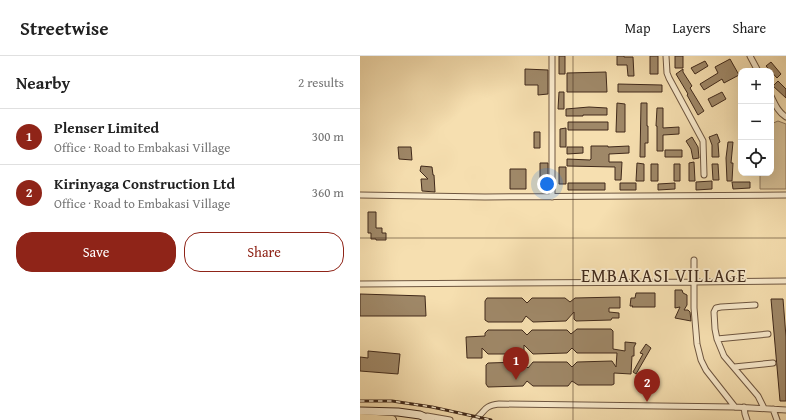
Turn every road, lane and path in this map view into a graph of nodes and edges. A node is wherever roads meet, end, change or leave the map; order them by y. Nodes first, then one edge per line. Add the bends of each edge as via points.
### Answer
1 (552, 56) edge
2 (666, 56) edge
3 (750, 56) edge
4 (756, 68) edge
5 (774, 102) edge
6 (786, 117) edge
7 (704, 175) dead end
8 (360, 195) edge
9 (786, 195) edge
10 (552, 197) junction
11 (694, 260) dead end
12 (786, 281) edge
13 (694, 282) junction
14 (360, 284) edge
15 (755, 305) dead end
16 (768, 334) dead end
17 (717, 339) junction
18 (773, 363) dead end
19 (734, 367) junction
20 (735, 407) junction
21 (744, 407) junction
22 (764, 408) junction
23 (773, 409) junction
24 (360, 410) edge
25 (786, 410) edge
26 (420, 415) junction
27 (360, 418) edge
28 (392, 420) edge
29 (431, 420) edge
30 (450, 420) edge
31 (474, 420) edge
32 (747, 420) edge
33 (777, 420) edge

1 - 10 street
2 - 7 street via 667,74 703,141
3 - 4 street
5 - 6 street
8 - 10 street
9 - 10 street
11 - 13 street
12 - 13 street
13 - 14 street
13 - 20 street via 694,308 701,360
15 - 17 street via 716,308 714,312
16 - 17 street
17 - 19 street via 724,356
18 - 19 street
19 - 22 street via 758,396
20 - 21 street
20 - 31 street via 499,404 484,409
21 - 22 street
21 - 32 street
22 - 23 street
23 - 25 street
23 - 33 street
24 - 26 main road
26 - 29 main road
26 - 30 street
27 - 28 main road

